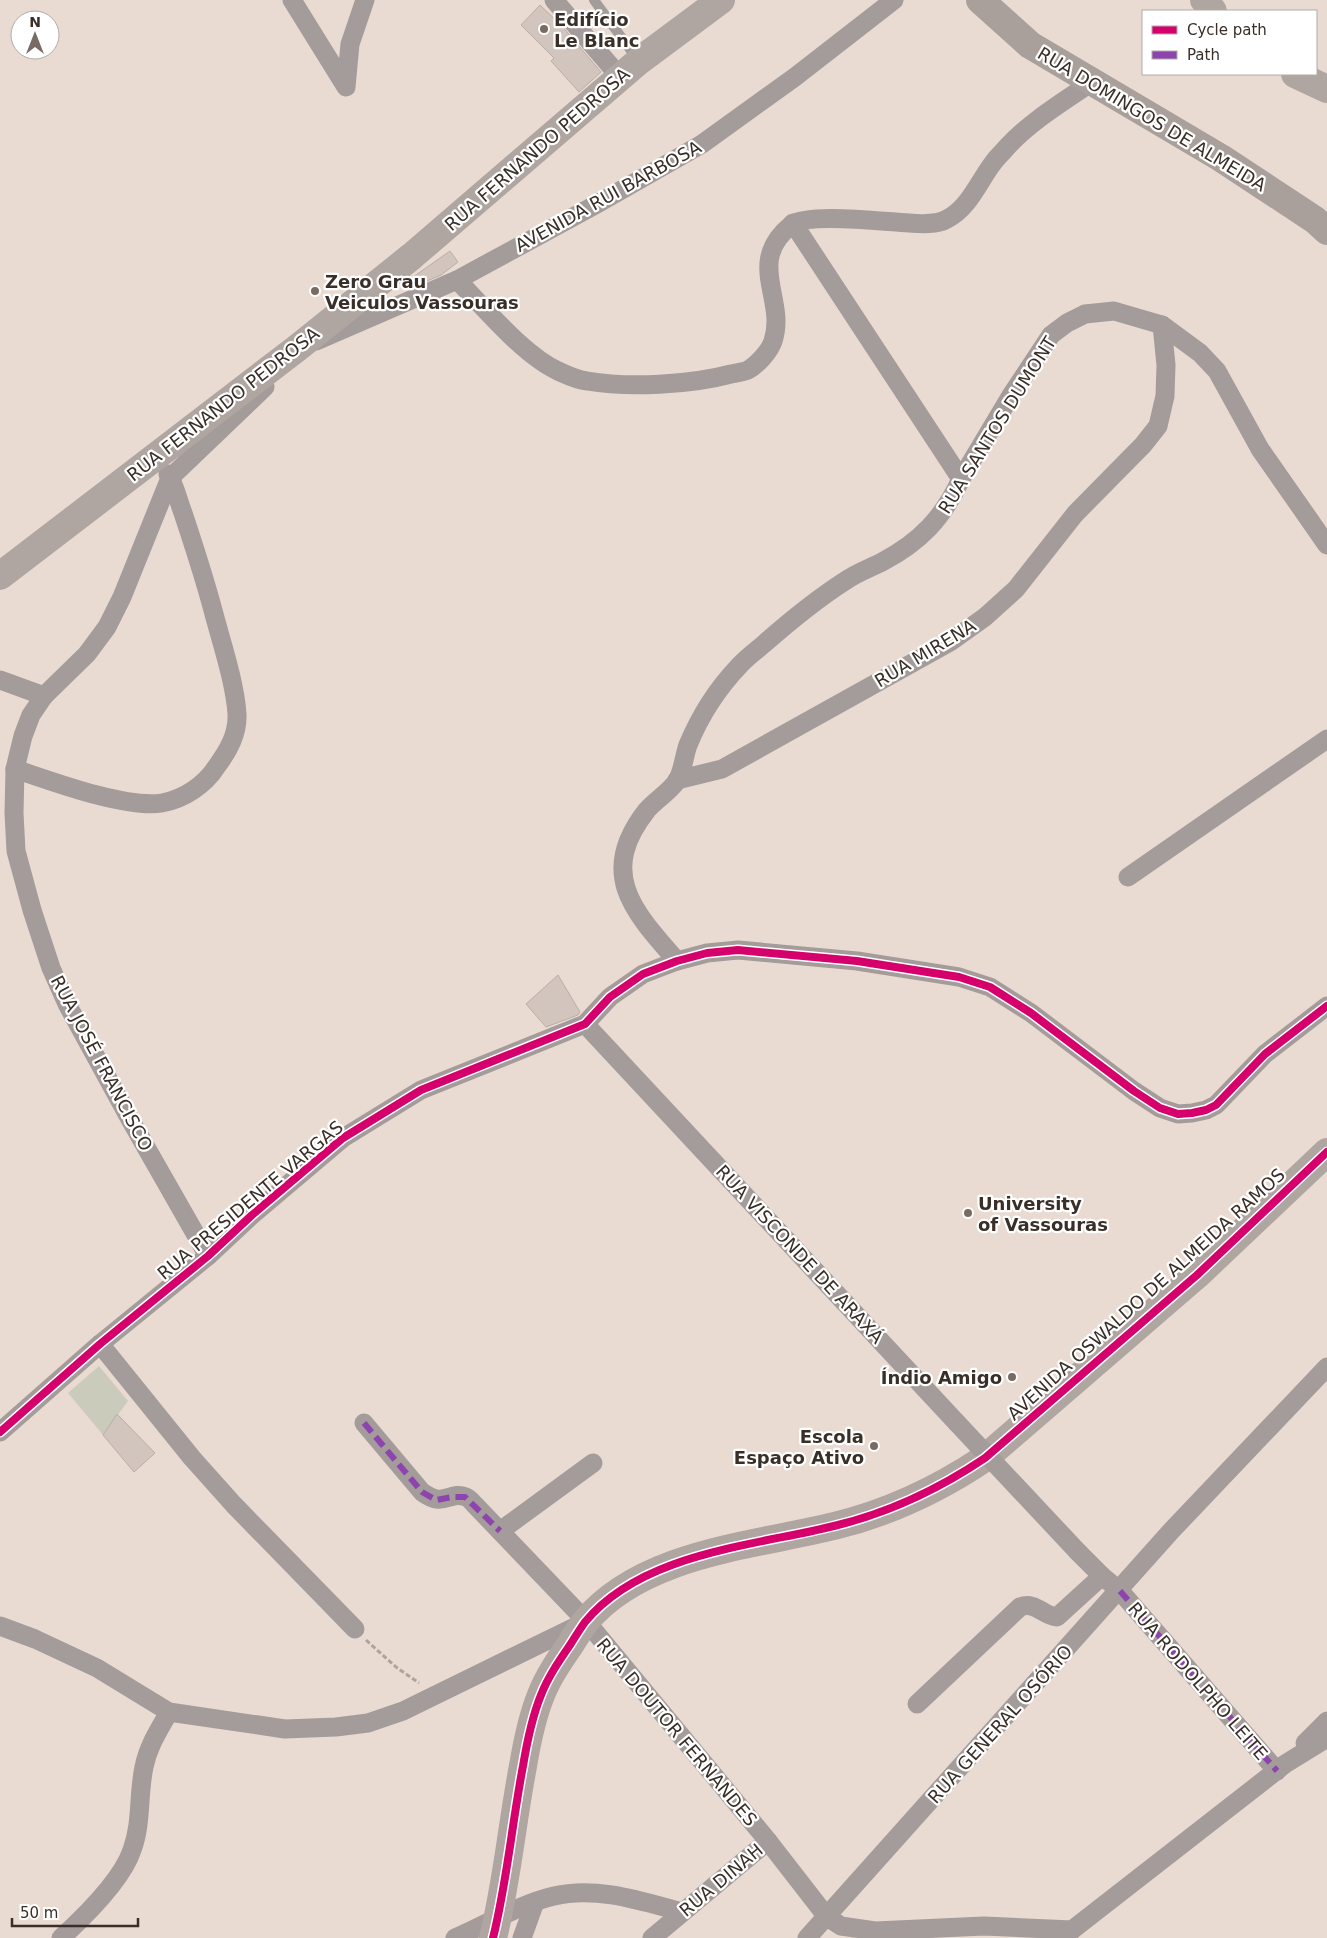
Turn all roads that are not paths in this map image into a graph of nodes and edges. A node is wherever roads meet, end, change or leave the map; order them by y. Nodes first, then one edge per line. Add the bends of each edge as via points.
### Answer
1 (292, 0) edge
2 (365, 0) edge
3 (554, 0) edge
4 (594, 0) edge
5 (721, 0) edge
6 (894, 0) edge
7 (980, 0) edge
8 (1204, 0) edge
9 (1212, 10) edge
10 (629, 69) junction
11 (1297, 75) edge
12 (1092, 82) junction
13 (1327, 89) edge
14 (793, 223) junction
15 (1327, 231) edge
16 (457, 280) junction
17 (1162, 325) junction
18 (293, 351) junction
19 (164, 467) junction
20 (962, 479) junction
21 (1327, 545) edge
22 (0, 576) edge
23 (0, 680) edge
24 (44, 696) junction
25 (1327, 739) edge
26 (15, 769) junction
27 (677, 780) junction
28 (1128, 877) dead end
29 (677, 961) junction
30 (1327, 1006) edge
31 (586, 1024) junction
32 (1327, 1152) edge
33 (208, 1256) junction
34 (100, 1344) junction
35 (1327, 1367) edge
36 (364, 1424) dead end
37 (0, 1432) edge
38 (593, 1463) dead end
39 (500, 1532) junction
40 (1102, 1576) junction
41 (1120, 1590) junction
42 (586, 1621) junction
43 (0, 1626) edge
44 (355, 1629) road end
45 (917, 1704) dead end
46 (169, 1712) junction
47 (1327, 1720) edge
48 (1327, 1738) edge
49 (1281, 1768) junction
50 (768, 1841) junction
51 (535, 1902) junction
52 (682, 1912) junction
53 (828, 1917) junction
54 (495, 1928) edge
55 (1069, 1935) edge
56 (60, 1938) edge
57 (455, 1938) edge
58 (522, 1938) edge
59 (652, 1938) edge
60 (807, 1938) edge

1 - 2 street via 346,87 350,44
3 - 10 street
4 - 10 lane
5 - 10 street, RUA FERNANDO PEDROSA
6 - 16 street, AVENIDA RUI BARBOSA via 702,144
7 - 12 main road, RUA DOMINGOS DE ALMEIDA via 1030,45
8 - 9 street
10 - 18 street, RUA FERNANDO PEDROSA via 412,256
11 - 13 street
12 - 14 street via 1010,144 960,209 947,219 917,223 825,217
12 - 15 main road, RUA DOMINGOS DE ALMEIDA via 1221,158
14 - 16 street via 775,243 769,260 776,320 773,342 748,370 717,378 616,385 584,381 537,359
14 - 20 street
16 - 18 street, AVENIDA RUI BARBOSA
17 - 20 street, RUA SANTOS DUMONT via 1114,311 1085,314 1051,334
17 - 21 street, RUA SANTOS DUMONT via 1200,353 1217,371 1260,449
17 - 27 street, RUA MIRENA via 1165,396 1158,426 1075,514 1016,589 985,618 950,642 722,769
18 - 19 street, RUA FERNANDO PEDROSA
19 - 22 street, RUA FERNANDO PEDROSA
19 - 24 street, RUA JOSÉ FRANCISCO via 122,597 107,627 87,654
19 - 26 street via 200,563 222,644 237,715 234,738 210,777 190,793 162,803 139,804 113,798
20 - 27 street, RUA SANTOS DUMONT via 934,524 909,545 847,579 781,628 739,665 708,705 688,745
23 - 24 street
24 - 26 street, RUA JOSÉ FRANCISCO via 31,715
25 - 28 street
26 - 33 street, RUA JOSÉ FRANCISCO via 16,851 52,968 67,1004
27 - 29 street, RUA SANTOS DUMONT via 638,824 622,864 626,889 636,912
29 - 30 street, RUA PRESIDENTE VARGAS via 738,950 857,961 959,977 990,987 1031,1013 1134,1091 1160,1108 1178,1114 1206,1110 1216,1105 1265,1054
29 - 31 street, RUA PRESIDENTE VARGAS via 643,974 610,997
31 - 33 street, RUA PRESIDENTE VARGAS via 421,1090 390,1109 343,1138
31 - 40 street, RUA VISCONDE DE ARAXÁ, bridge
32 - 42 street, AVENIDA OSWALDO DE ALMEIDA RAMOS via 1197,1275 985,1458 963,1472 910,1500 874,1514 835,1526 710,1552 673,1564 613,1596
33 - 34 street, RUA PRESIDENTE VARGAS
34 - 37 street, RUA PRESIDENTE VARGAS
34 - 44 street via 198,1465
35 - 41 street, RUA GENERAL OSÓRIO via 1172,1530
36 - 39 street, RUA DOUTOR FERNANDES via 422,1492 436,1500 465,1497
38 - 39 street
39 - 42 street, RUA DOUTOR FERNANDES
40 - 41 street, RUA VISCONDE DE ARAXÁ
40 - 45 street via 1057,1617 1029,1605 1020,1607
41 - 49 street, RUA RODOLPHO LEITE
41 - 53 street, RUA GENERAL OSÓRIO
42 - 46 street via 403,1712 368,1723 285,1728
42 - 50 street, RUA DOUTOR FERNANDES
42 - 54 street, AVENIDA OSWALDO DE ALMEIDA RAMOS via 554,1668 540,1696 513,1817
43 - 46 street via 97,1668
46 - 56 street via 151,1743 144,1767 139,1822 132,1851 120,1873 97,1901
47 - 49 street
48 - 49 street
49 - 55 street
50 - 52 street, RUA DINAH
50 - 53 street, RUA DOUTOR FERNANDES
51 - 52 street via 578,1893 598,1894 621,1896
51 - 54 street
51 - 58 street
52 - 59 street, RUA DINAH
53 - 55 street via 841,1926 875,1931 984,1926
53 - 60 street, RUA GENERAL OSÓRIO
54 - 57 street

